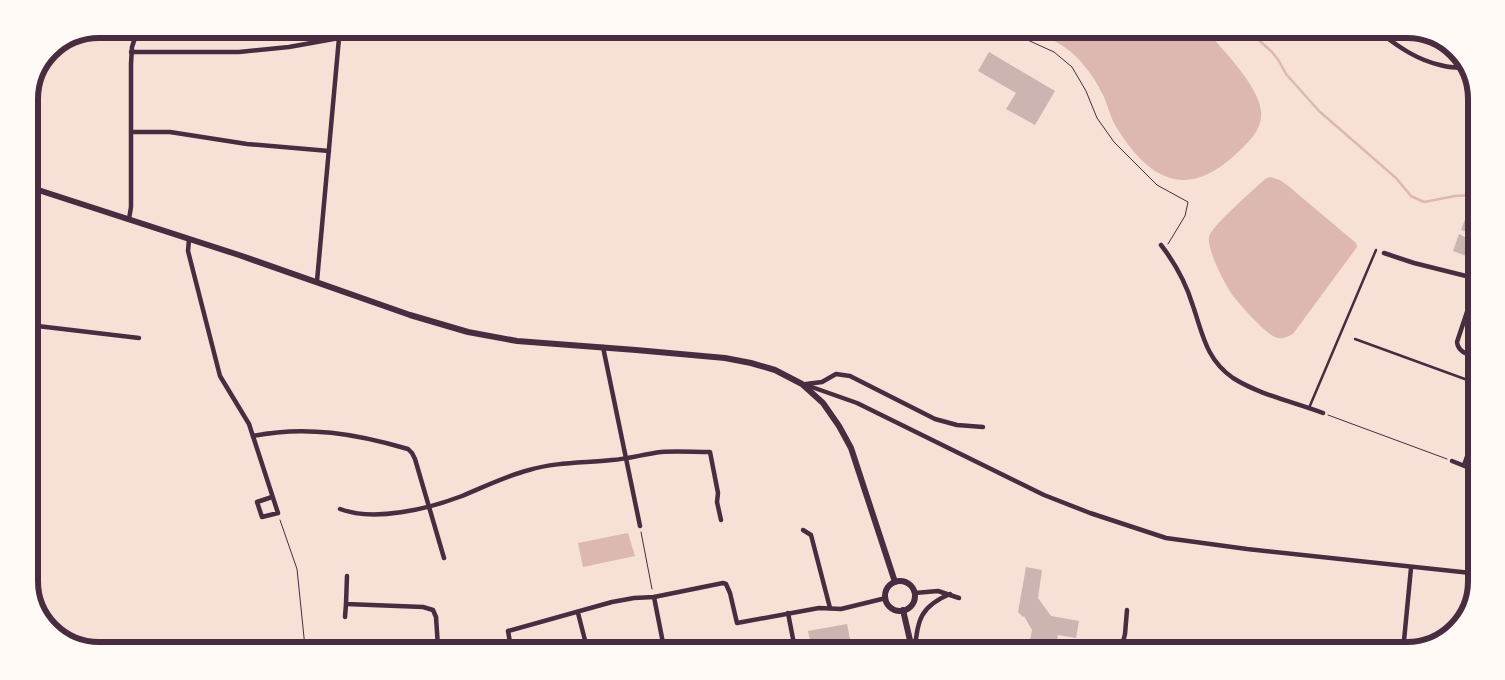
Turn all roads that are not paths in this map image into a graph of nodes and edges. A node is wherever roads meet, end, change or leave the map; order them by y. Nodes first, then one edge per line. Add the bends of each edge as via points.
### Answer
1 (135, 38) edge
2 (1387, 38) edge
3 (131, 52) junction
4 (1459, 68) edge
5 (131, 132) junction
6 (329, 150) junction
7 (38, 190) edge
8 (129, 219) junction
9 (189, 239) junction
10 (1163, 246) road end
11 (1376, 250) dead end
12 (1384, 254) dead end
13 (1467, 276) edge
14 (317, 282) junction
15 (1467, 311) edge
16 (38, 326) edge
17 (139, 338) dead end
18 (1355, 339) dead end
19 (603, 347) junction
20 (1468, 353) edge
21 (1468, 380) edge
22 (802, 384) junction
23 (1309, 408) junction
24 (1323, 413) road end
25 (983, 427) dead end
26 (253, 436) junction
27 (1468, 452) edge
28 (626, 459) junction
29 (1452, 461) road end
30 (1463, 465) junction
31 (1468, 467) edge
32 (272, 497) junction
33 (430, 506) junction
34 (340, 509) dead end
35 (721, 520) dead end
36 (640, 526) road end
37 (803, 530) dead end
38 (444, 558) dead end
39 (1411, 568) junction
40 (1468, 573) edge
41 (347, 576) dead end
42 (895, 582) junction
43 (915, 593) junction
44 (950, 594) junction
45 (654, 597) junction
46 (886, 598) junction
47 (959, 598) dead end
48 (346, 604) junction
49 (830, 608) junction
50 (904, 610) junction
51 (1127, 610) dead end
52 (578, 613) junction
53 (788, 613) junction
54 (346, 617) dead end
55 (438, 642) edge
56 (510, 642) edge
57 (585, 642) edge
58 (663, 642) edge
59 (794, 642) edge
60 (912, 642) edge
61 (915, 642) edge
62 (1123, 642) edge
63 (1404, 642) edge

1 - 3 street
2 - 4 street via 1422,60
3 - 5 street
3 - 6 street via 239,52 339,38
5 - 6 street via 192,134 247,144
5 - 8 street
6 - 14 street
7 - 8 main road
8 - 9 main road
9 - 14 main road
9 - 26 street via 188,251 220,376 247,419
10 - 23 street via 1185,285 1201,335 1213,359 1246,385
11 - 23 lane
12 - 13 street
14 - 19 main road via 468,332 517,341
15 - 20 street via 1457,342
16 - 17 street
18 - 21 lane
19 - 22 main road via 740,360 775,370
19 - 28 street
22 - 25 street via 822,382 836,374 850,376 935,419
22 - 39 street via 857,403 1044,495 1145,532 1228,547
22 - 42 main road via 823,403 851,448
23 - 24 street
26 - 32 street
26 - 33 street via 271,432 320,431 374,439 408,449 415,459
27 - 30 lane
28 - 33 street via 529,470
28 - 35 street via 661,452 710,452
28 - 36 street
29 - 30 street
30 - 31 street
32 - 32 street via 278,513 262,517 256,502
33 - 34 street via 376,514 355,514
33 - 38 street
37 - 49 street via 811,535
39 - 40 street
39 - 63 street
41 - 48 street
42 - 43 main road via 909,584
42 - 46 main road via 888,589
43 - 44 street via 938,591
43 - 50 main road via 914,602
44 - 47 street
44 - 61 street via 926,609 918,625
45 - 52 street via 612,602
45 - 53 street via 723,583 730,593 737,623
45 - 58 street
46 - 49 street via 841,609
46 - 50 main road via 894,609
48 - 54 street
48 - 55 street via 428,608 435,613
49 - 53 street
50 - 60 main road
51 - 62 street
52 - 56 street via 508,631
52 - 57 street
53 - 59 street

